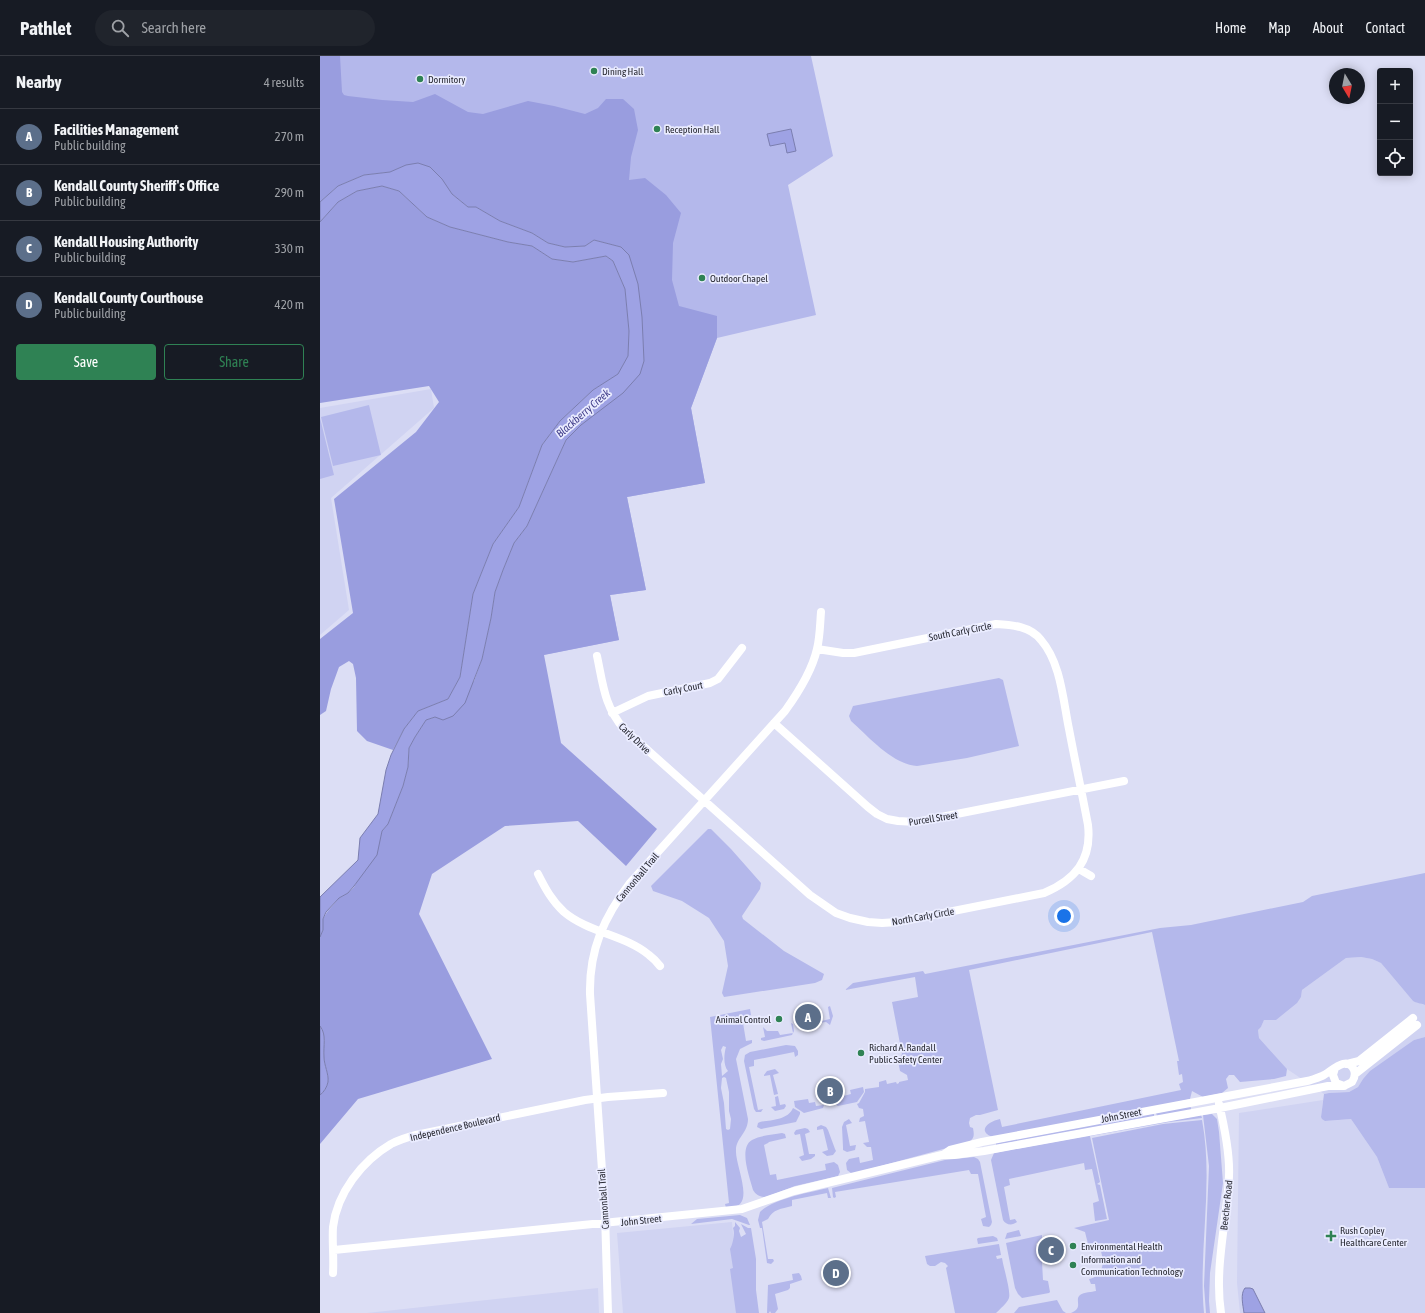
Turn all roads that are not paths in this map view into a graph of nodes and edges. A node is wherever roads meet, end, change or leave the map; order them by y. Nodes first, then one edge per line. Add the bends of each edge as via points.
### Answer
1 (821, 612) dead end
2 (742, 648) dead end
3 (817, 648) junction
4 (597, 656) dead end
5 (612, 713) junction
6 (774, 723) junction
7 (1124, 780) dead end
8 (1081, 789) junction
9 (704, 800) junction
10 (1079, 869) junction
11 (538, 874) dead end
12 (1090, 876) dead end
13 (601, 932) junction
14 (660, 966) dead end
15 (1347, 1064) junction
16 (1335, 1068) junction
17 (1355, 1074) junction
18 (1303, 1082) junction
19 (1344, 1086) junction
20 (1304, 1091) junction
21 (663, 1093) dead end
22 (1218, 1097) junction
23 (597, 1098) junction
24 (1220, 1108) junction
25 (942, 1155) junction
26 (605, 1224) junction
27 (334, 1250) junction
28 (333, 1273) dead end
29 (608, 1313) edge
30 (1221, 1313) edge

1 - 3 street, Cannonball Trail
2 - 5 street, Carly Court via 718,679 710,683 657,694
3 - 6 street, Cannonball Trail via 796,696
3 - 8 street, South Carly Circle via 854,653 996,624 1027,629 1047,648 1058,673
4 - 5 street, Carly Drive via 605,697
5 - 9 street, Carly Drive via 624,730
6 - 8 street, Purcell Street via 868,807 882,816 897,821 916,822
6 - 9 street, Cannonball Trail
7 - 8 street, Purcell Street
8 - 10 street, North Carly Circle via 1089,834 1085,856
9 - 10 street, North Carly Circle via 810,895 836,913 868,922 898,922 1039,894 1064,883
9 - 13 street, Cannonball Trail via 630,883 614,905
10 - 12 street
11 - 13 street via 547,891 563,910
13 - 14 street via 639,948
13 - 23 street, Cannonball Trail via 592,960 590,988
15 - 16 street
15 - 17 street
15 - 17 street via 1359,1061 1415,1022
16 - 18 street, John Street via 1323,1076
16 - 19 street via 1334,1081
17 - 19 street via 1352,1082
18 - 20 street
18 - 22 street, John Street
19 - 20 street, John Street
20 - 24 street, John Street
21 - 23 street, Independence Boulevard
22 - 24 street, Beecher Road
22 - 25 street, John Street via 982,1142 950,1150
23 - 26 street, Cannonball Trail
23 - 27 street, Independence Boulevard via 416,1135 392,1144 366,1163 350,1183 336,1213 333,1227
24 - 25 street, John Street via 984,1151 954,1156
24 - 30 street, Beecher Road via 1229,1175 1220,1273
25 - 26 street, John Street via 794,1191 742,1209
26 - 27 street, John Street
26 - 29 street, Cannonball Trail
27 - 28 street, Independence Boulevard

